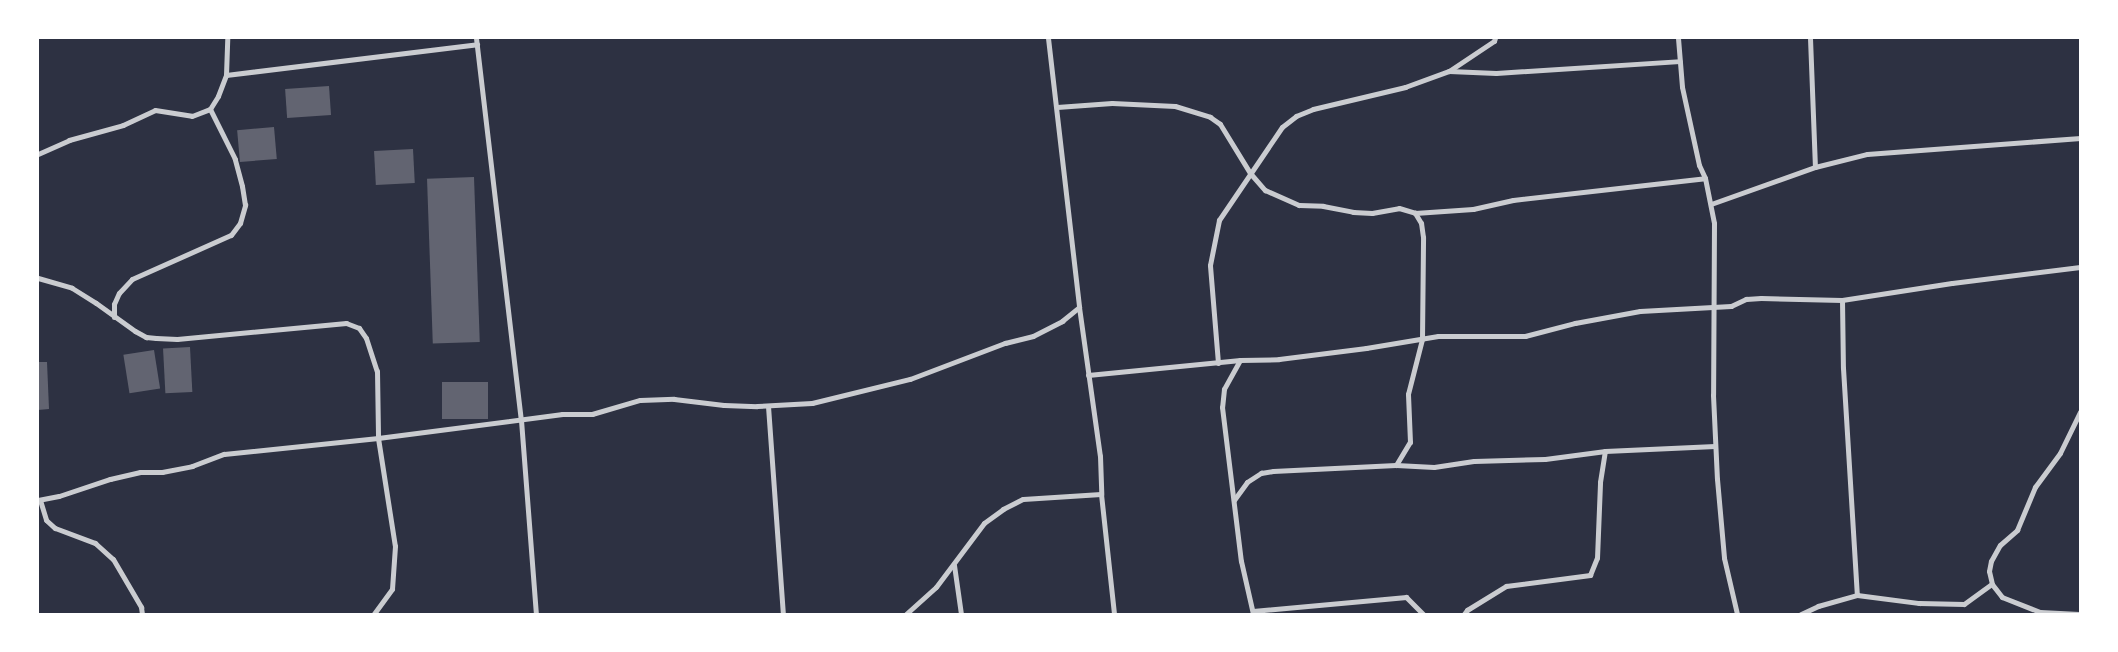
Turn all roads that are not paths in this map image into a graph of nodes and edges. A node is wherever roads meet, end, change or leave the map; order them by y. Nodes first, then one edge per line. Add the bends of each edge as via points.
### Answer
1 (227, 38) edge
2 (476, 38) edge
3 (1048, 38) edge
4 (1495, 38) edge
5 (1678, 38) edge
6 (1810, 38) edge
7 (477, 44) junction
8 (1680, 61) junction
9 (1449, 71) junction
10 (226, 75) junction
11 (1057, 107) junction
12 (210, 109) junction
13 (2080, 138) edge
14 (38, 154) edge
15 (1815, 167) junction
16 (1250, 174) junction
17 (1706, 178) junction
18 (1711, 204) junction
19 (1415, 213) junction
20 (2080, 267) edge
21 (38, 278) edge
22 (1842, 300) junction
23 (1079, 307) junction
24 (1712, 307) junction
25 (114, 317) junction
26 (1422, 339) junction
27 (1240, 360) junction
28 (1218, 363) junction
29 (1088, 375) junction
30 (768, 406) junction
31 (2080, 412) edge
32 (521, 420) junction
33 (378, 438) junction
34 (1715, 446) junction
35 (1605, 451) junction
36 (1396, 465) junction
37 (1101, 494) junction
38 (39, 500) edge
39 (1234, 500) junction
40 (954, 564) junction
41 (1992, 584) junction
42 (1857, 595) junction
43 (1253, 613) edge
44 (142, 614) edge
45 (374, 614) edge
46 (536, 614) edge
47 (783, 614) edge
48 (906, 614) edge
49 (961, 614) edge
50 (1114, 614) edge
51 (1423, 614) edge
52 (1464, 614) edge
53 (1737, 614) edge
54 (1801, 614) edge
55 (2079, 614) edge

1 - 10 street
2 - 7 street
3 - 11 street
4 - 9 street
5 - 8 street
6 - 15 street
7 - 10 street
7 - 32 street
8 - 9 street via 1496,74
8 - 17 street via 1699,165
9 - 16 street via 1404,87 1296,116 1282,127
10 - 12 street
11 - 16 street via 1112,103 1175,106 1210,117 1220,124
11 - 23 street
12 - 14 street via 192,116 155,110 123,125 69,140
12 - 25 street via 235,159 245,205 240,223 231,234 132,279 119,293 114,304
13 - 15 street via 1867,154
15 - 18 street
16 - 19 street via 1265,190 1299,206 1372,213 1399,208
16 - 28 street via 1218,220 1210,265
17 - 18 street
17 - 19 street via 1513,200 1473,209
18 - 24 street via 1714,222
19 - 26 street via 1421,222 1423,237
20 - 22 street
21 - 25 street via 72,288
22 - 24 street via 1761,298
22 - 42 street
23 - 29 street
23 - 30 street via 1044,331 910,379 812,403
24 - 26 street via 1640,311 1525,336 1438,336
24 - 34 street
25 - 33 street via 146,337 177,339 346,323 354,325 366,338 377,371
26 - 27 street via 1279,359
26 - 36 street via 1408,394 1410,442
27 - 28 street
27 - 39 street via 1224,389 1222,407
28 - 29 street
29 - 37 street via 1100,456
30 - 32 street via 655,398 628,402 592,414 562,414
30 - 47 street
31 - 41 street via 2060,453 2035,487 2017,530 2000,545 1991,561
32 - 33 street
32 - 46 street
33 - 38 street via 224,454 192,466 162,472 140,472
33 - 45 street via 395,546 392,589
34 - 35 street
34 - 53 street via 1724,558
35 - 36 street via 1434,467
35 - 52 street via 1600,482 1597,558 1590,575 1506,586
36 - 39 street via 1261,473 1247,482
37 - 40 street via 1023,499 984,523
37 - 50 street
38 - 44 street via 46,520 55,528 95,543 113,559
39 - 43 street via 1245,581
40 - 48 street via 936,587
40 - 49 street
41 - 42 street via 1964,604 1919,603
41 - 55 street via 2002,597 2040,612
42 - 54 street
43 - 51 street via 1406,597

